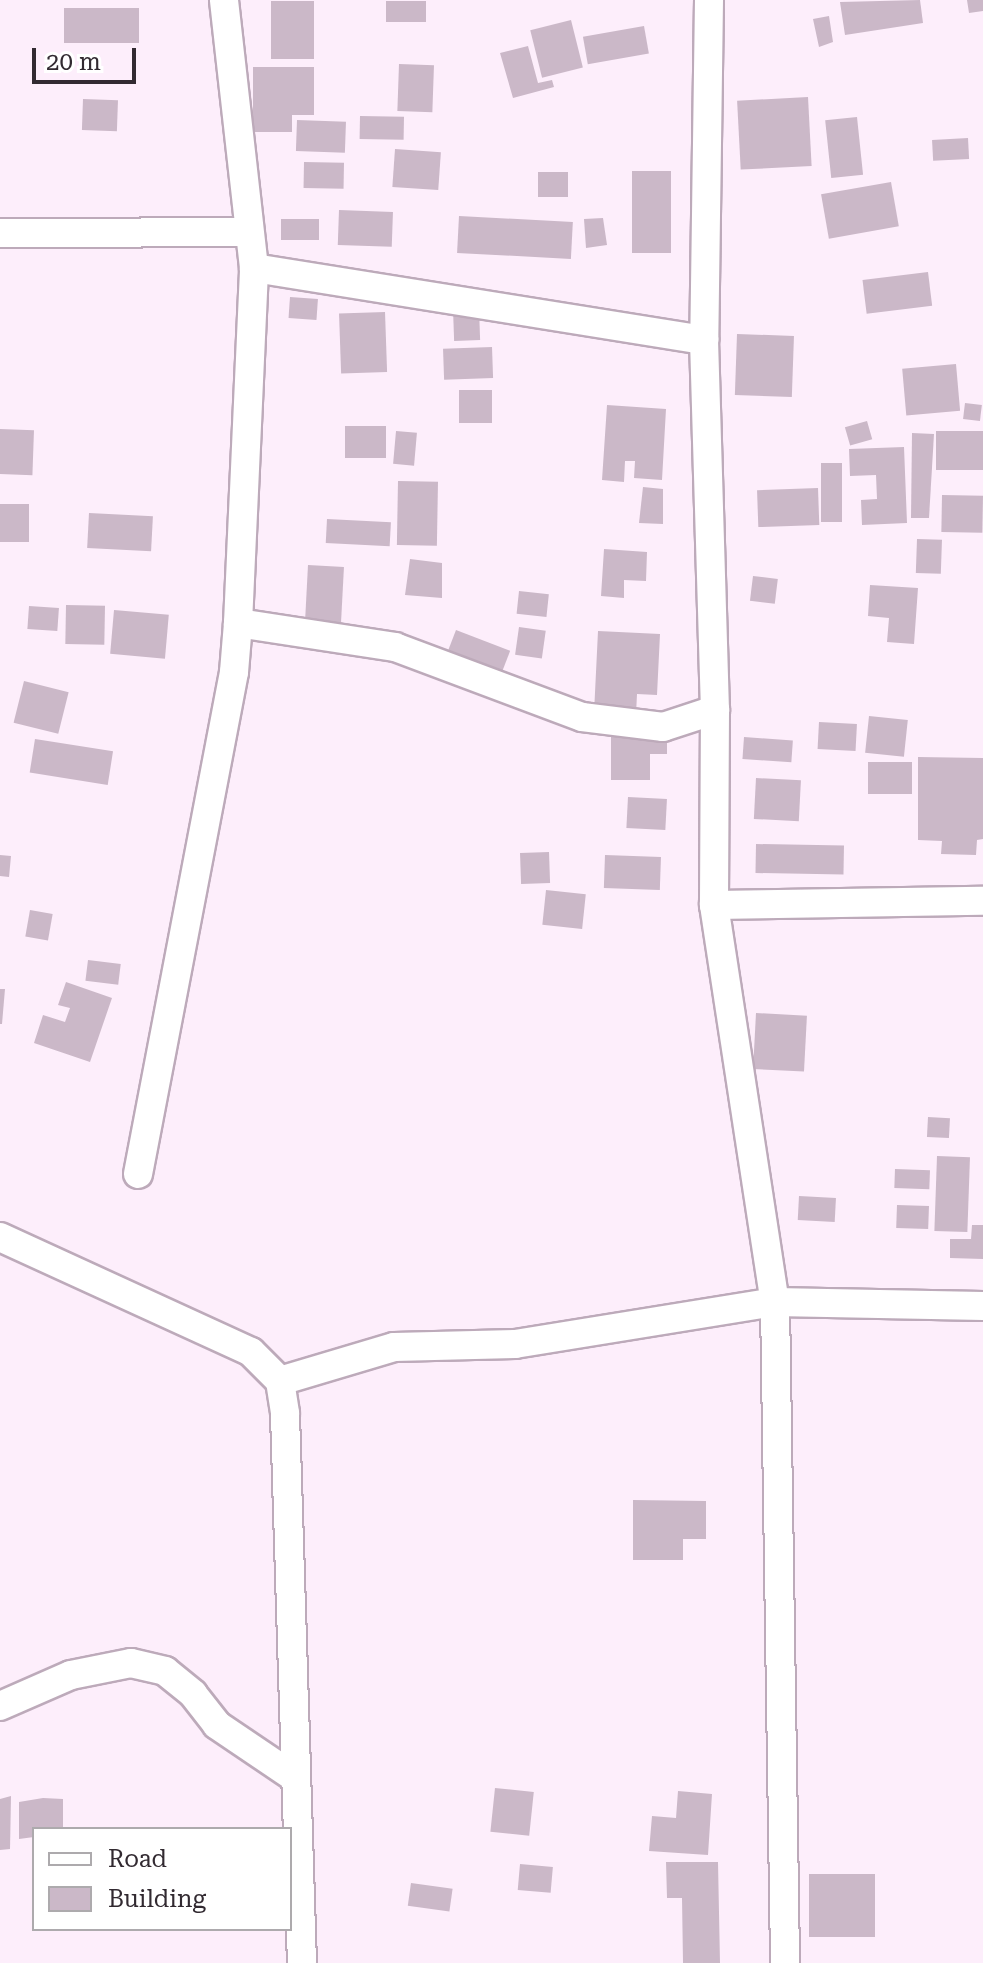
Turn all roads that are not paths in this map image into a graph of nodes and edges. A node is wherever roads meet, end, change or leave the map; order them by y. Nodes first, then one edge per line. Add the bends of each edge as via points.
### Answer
1 (224, 0) edge
2 (709, 0) edge
3 (248, 232) junction
4 (0, 233) edge
5 (254, 268) junction
6 (704, 340) junction
7 (238, 623) junction
8 (715, 710) junction
9 (983, 901) edge
10 (714, 905) junction
11 (138, 1174) dead end
12 (0, 1237) edge
13 (775, 1302) junction
14 (983, 1306) edge
15 (280, 1381) junction
16 (0, 1706) edge
17 (294, 1777) junction
18 (302, 1963) edge
19 (785, 1963) edge

1 - 3 street
2 - 6 street
3 - 4 street
3 - 5 street
5 - 6 street
5 - 7 street
6 - 8 street
7 - 8 street via 395,647 582,717 663,727
7 - 11 street via 234,672
8 - 10 street
9 - 10 street
10 - 13 street
12 - 15 street via 251,1352
13 - 14 street
13 - 15 street via 515,1344 394,1347
13 - 19 street
15 - 17 street
16 - 17 street via 71,1675 131,1663 154,1668 193,1694 217,1725
17 - 18 street

